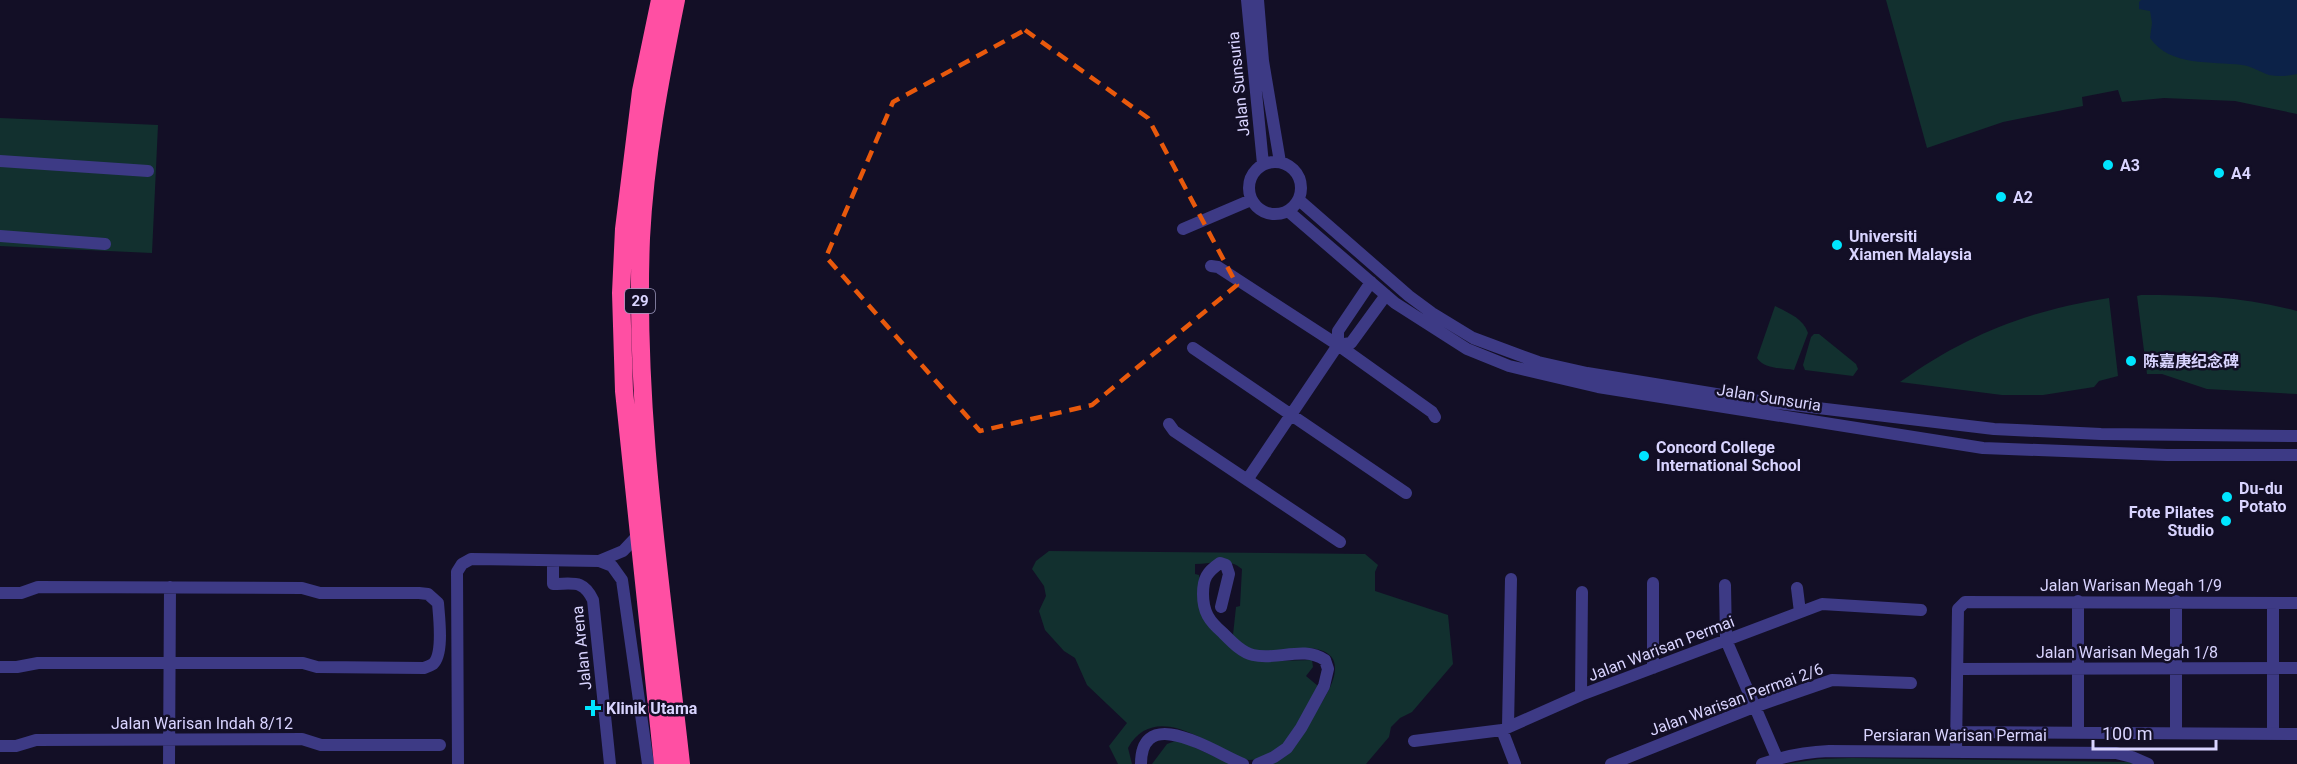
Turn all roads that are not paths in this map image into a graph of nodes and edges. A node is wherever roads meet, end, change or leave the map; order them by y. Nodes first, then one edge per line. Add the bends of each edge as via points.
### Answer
1 (660, 0) edge
2 (676, 0) edge
3 (1247, 0) edge
4 (1258, 0) edge
5 (0, 161) edge
6 (1280, 162) junction
7 (1263, 164) junction
8 (148, 171) dead end
9 (1251, 200) junction
10 (1299, 200) junction
11 (1288, 211) junction
12 (1183, 229) dead end
13 (0, 236) edge
14 (105, 244) dead end
15 (1211, 267) dead end
16 (1371, 282) junction
17 (1386, 295) junction
18 (1338, 345) junction
19 (1193, 348) dead end
20 (1291, 415) junction
21 (1435, 417) dead end
22 (1169, 424) dead end
23 (2297, 436) edge
24 (2297, 455) edge
25 (1247, 480) junction
26 (1406, 493) dead end
27 (640, 533) junction
28 (1340, 542) dead end
29 (553, 561) junction
30 (600, 561) junction
31 (1511, 579) dead end
32 (1653, 583) dead end
33 (1725, 585) dead end
34 (170, 587) junction
35 (1797, 588) dead end
36 (1582, 592) dead end
37 (0, 593) edge
38 (2078, 601) junction
39 (2176, 602) junction
40 (2273, 603) junction
41 (2297, 603) edge
42 (1221, 607) dead end
43 (1921, 610) dead end
44 (1800, 612) junction
45 (1726, 640) junction
46 (169, 662) junction
47 (0, 667) edge
48 (1653, 668) junction
49 (2273, 668) junction
50 (2297, 668) edge
51 (1958, 669) junction
52 (2077, 669) junction
53 (2176, 669) junction
54 (653, 680) junction
55 (1911, 683) dead end
56 (673, 690) junction
57 (1581, 695) junction
58 (1754, 707) junction
59 (1505, 728) junction
60 (1956, 732) junction
61 (2176, 732) junction
62 (2078, 733) junction
63 (2273, 733) junction
64 (2297, 734) edge
65 (170, 740) junction
66 (1414, 741) dead end
67 (0, 746) edge
68 (440, 746) dead end
69 (1956, 751) junction
70 (1777, 758) junction
71 (169, 764) edge
72 (458, 764) edge
73 (610, 764) edge
74 (649, 764) edge
75 (663, 764) edge
76 (681, 764) edge
77 (695, 764) edge
78 (1141, 764) edge
79 (1243, 764) edge
80 (1258, 764) edge
81 (1515, 764) edge
82 (1611, 764) edge
83 (1762, 764) edge
84 (2148, 764) edge

1 - 27 highway, 29 via 641,91 624,230 621,293 624,391
2 - 56 highway, 29 via 645,177 640,334 648,466
3 - 7 street, Jalan Sunsuria
4 - 6 street, Jalan Sunsuria via 1263,61
5 - 8 street
6 - 7 street
6 - 10 street via 1288,164 1299,176
7 - 9 street via 1251,176
9 - 11 street via 1272,214
9 - 12 street
10 - 11 street
10 - 23 street, Jalan Sunsuria via 1432,313 1473,338 1538,362 1759,401 1994,429
11 - 16 street, Jalan Sunsuria
13 - 14 street
15 - 18 street via 1218,267
16 - 17 street, Jalan Sunsuria
16 - 18 street via 1338,331
17 - 18 street via 1351,343
17 - 24 street, Jalan Sunsuria via 1467,349 1509,366 1598,387 1983,448
18 - 20 street
18 - 21 street
19 - 20 street
20 - 25 street
20 - 26 street
22 - 25 street
25 - 28 street
27 - 30 street via 623,551
27 - 54 highway, 29
29 - 30 street
29 - 72 street via 471,559 457,572
29 - 73 street, Jalan Arena via 553,584 585,586 593,600
30 - 74 street via 612,566 622,580
31 - 59 street
32 - 48 street
33 - 45 street
34 - 37 street via 38,587 21,593
34 - 46 street
34 - 46 street via 428,594 438,603 439,651 433,663 424,668
35 - 44 street
36 - 57 street
38 - 39 street, Jalan Warisan Megah 1/9
38 - 51 street, Jalan Warisan Megah 1/9 via 1965,602 1958,609
38 - 52 street
39 - 40 street, Jalan Warisan Megah 1/9
39 - 53 street
40 - 41 street, Jalan Warisan Megah 1/9
40 - 49 street
42 - 80 street via 1228,574 1226,565 1220,563 1204,579 1205,613 1211,623 1252,655 1316,654 1325,660 1328,669 1324,686 1287,748
43 - 44 street, Jalan Warisan Permai via 1822,604
44 - 45 street, Jalan Warisan Permai
45 - 48 street, Jalan Warisan Permai
45 - 58 street
46 - 47 street
46 - 65 street
48 - 57 street, Jalan Warisan Permai
49 - 50 street, Jalan Warisan Megah 1/8
49 - 53 street, Jalan Warisan Megah 1/8
49 - 63 street
51 - 52 street, Jalan Warisan Megah 1/8
51 - 60 street
52 - 53 street, Jalan Warisan Megah 1/8
52 - 62 street
53 - 61 street
54 - 74 highway
54 - 75 highway, 29
55 - 58 street, Jalan Warisan Permai 2/6 via 1832,680
56 - 76 highway, 29
56 - 77 highway
57 - 59 street, Jalan Warisan Permai
58 - 70 street
58 - 82 street, Jalan Warisan Permai 2/6
59 - 66 street, Jalan Warisan Permai
59 - 81 street
60 - 62 street
60 - 69 street
61 - 62 street
61 - 63 street
63 - 64 street
65 - 67 street, Jalan Warisan Indah 8/12 via 36,740
65 - 68 street, Jalan Warisan Indah 8/12 via 302,739 321,745
65 - 71 street
69 - 70 street, Persiaran Warisan Permai via 1829,751
69 - 84 street, Persiaran Warisan Permai via 2116,753
70 - 83 street, Persiaran Warisan Permai
78 - 79 street via 1146,743 1169,733 1199,742

